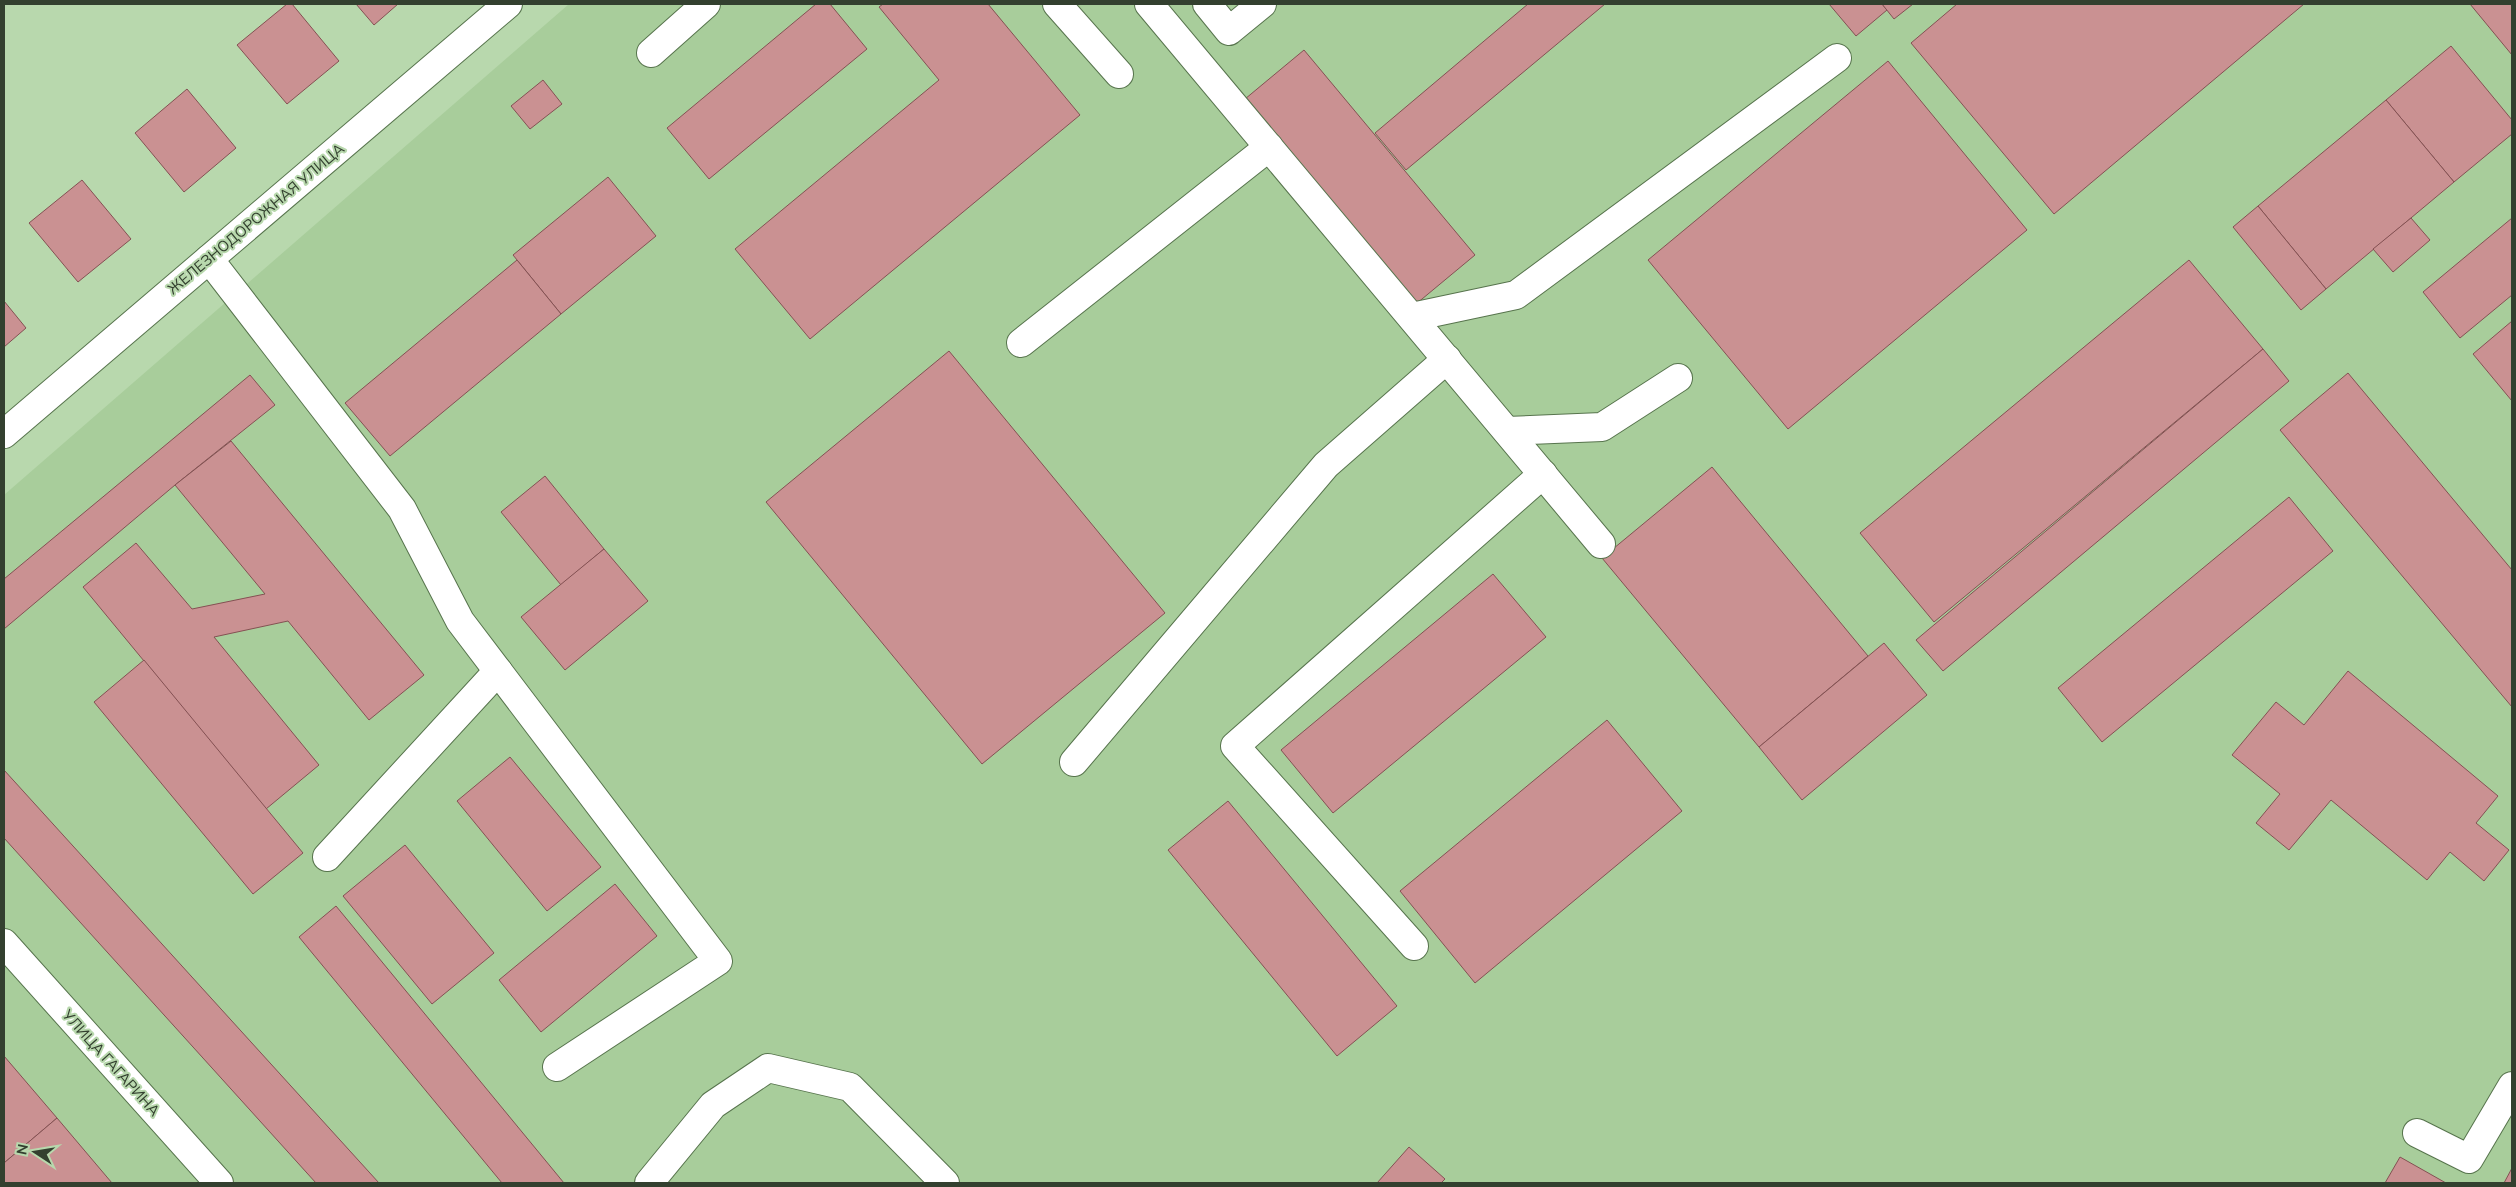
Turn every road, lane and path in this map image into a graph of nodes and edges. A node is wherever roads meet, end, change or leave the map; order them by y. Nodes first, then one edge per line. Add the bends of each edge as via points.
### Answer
1 (508, 4) edge
2 (706, 4) edge
3 (1057, 4) edge
4 (1149, 4) edge
5 (1207, 4) edge
6 (1262, 4) edge
7 (651, 53) dead end
8 (1837, 58) dead end
9 (1119, 74) dead end
10 (1269, 147) junction
11 (209, 259) junction
12 (1412, 317) junction
13 (1021, 343) dead end
14 (1447, 359) junction
15 (1678, 378) dead end
16 (1507, 431) junction
17 (4, 434) edge
18 (1543, 474) junction
19 (1601, 544) dead end
20 (498, 672) junction
21 (1074, 762) dead end
22 (327, 857) dead end
23 (4, 943) edge
24 (1414, 946) dead end
25 (557, 1067) dead end
26 (2512, 1086) edge
27 (2417, 1133) dead end
28 (219, 1183) edge
29 (649, 1183) edge
30 (945, 1183) edge

1 - 11 street, ЖЕЛЕЗНОДОРОЖНАЯ УЛИЦА
2 - 7 street
3 - 9 street
4 - 10 street
5 - 6 street via 1229,31
8 - 12 street via 1516,295
10 - 12 street
10 - 13 street
11 - 17 street, ЖЕЛЕЗНОДОРОЖНАЯ УЛИЦА
11 - 20 street via 402,509 460,621
12 - 14 street
14 - 16 street
14 - 21 street via 1326,465
15 - 16 street via 1602,427
16 - 18 street
18 - 19 street
18 - 24 street via 1235,746
20 - 22 street
20 - 25 street via 718,961
23 - 28 street, УЛИЦА ГАГАРИНА
26 - 27 street via 2469,1159
29 - 30 street via 713,1105 768,1068 850,1087

